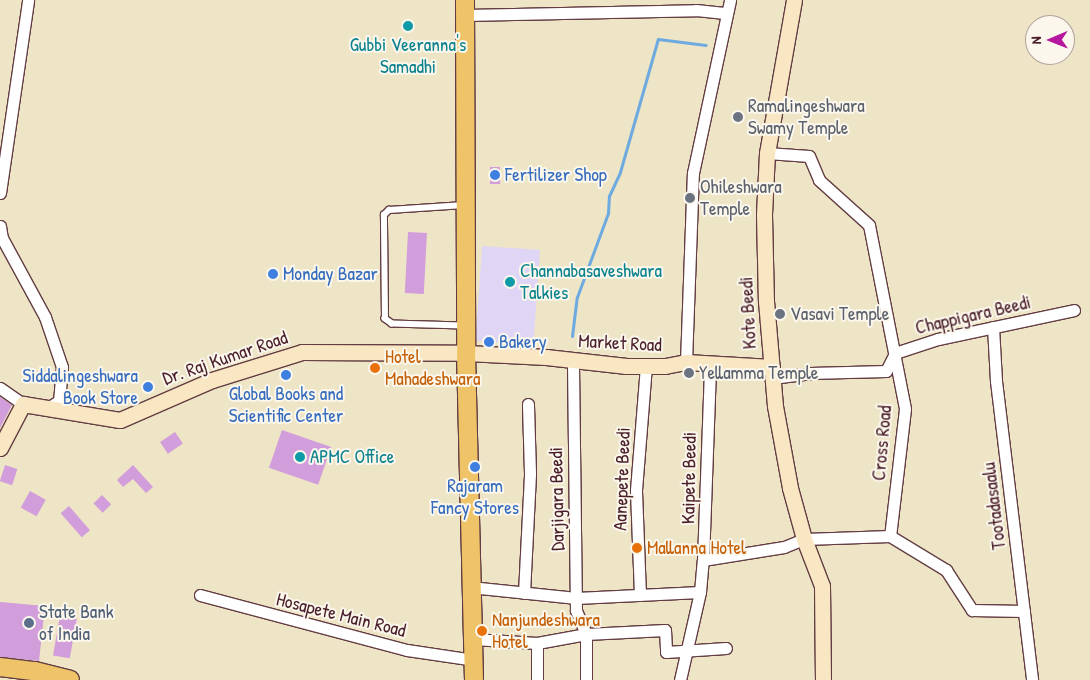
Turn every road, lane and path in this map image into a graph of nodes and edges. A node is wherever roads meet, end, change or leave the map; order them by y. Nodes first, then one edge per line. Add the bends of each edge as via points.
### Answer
1 (28, 0) edge
2 (730, 0) edge
3 (794, 0) edge
4 (465, 8) edge
5 (727, 13) junction
6 (767, 153) junction
7 (0, 193) edge
8 (466, 205) junction
9 (0, 226) edge
10 (1074, 310) dead end
11 (466, 326) junction
12 (993, 327) junction
13 (466, 353) junction
14 (895, 353) junction
15 (573, 361) junction
16 (686, 362) junction
17 (710, 364) junction
18 (646, 365) junction
19 (772, 373) junction
20 (0, 388) edge
21 (23, 404) junction
22 (528, 404) dead end
23 (49, 407) junction
24 (0, 448) edge
25 (890, 536) junction
26 (804, 539) junction
27 (703, 560) junction
28 (470, 587) junction
29 (700, 592) junction
30 (524, 593) junction
31 (640, 595) junction
32 (200, 596) dead end
33 (576, 598) junction
34 (1024, 611) junction
35 (586, 634) junction
36 (473, 639) junction
37 (537, 643) junction
38 (726, 648) dead end
39 (685, 650) junction
40 (474, 660) junction
41 (0, 667) edge
42 (35, 675) edge
43 (70, 680) edge
44 (474, 680) edge
45 (537, 680) edge
46 (586, 680) edge
47 (680, 680) edge
48 (823, 680) edge
49 (1032, 680) edge

1 - 7 street
2 - 5 street
3 - 6 street, Kote Beedi
4 - 5 street
4 - 8 main road
5 - 16 street via 693,172
6 - 14 street, Cross Road via 809,156 819,180 869,225 890,347
6 - 19 street, Kote Beedi via 764,215
8 - 11 main road
8 - 11 lane via 390,210 384,215 385,319 392,324
9 - 23 street via 2,238 44,317 62,367 59,401
10 - 12 street, Chappigara Beedi
11 - 13 main road
12 - 14 street, Chappigara Beedi
12 - 34 street, Tootadasaalu via 996,381
13 - 15 street, Market Road
13 - 23 street, Dr. Raj Kumar Road via 302,352 212,380 120,420
13 - 28 main road
14 - 19 street, Chappigara Beedi via 886,371
14 - 25 street, Cross Road via 905,409
15 - 18 street, Market Road
15 - 33 street, Darjigara Beedi
16 - 17 street, Market Road
16 - 18 street, Market Road
17 - 19 street, Market Road
17 - 27 street, Kaipete Beedi
18 - 31 street, Aanepete Beedi via 636,490
19 - 26 street, Kote Beedi via 790,488
20 - 21 street
21 - 23 street, Dr. Raj Kumar Road
21 - 24 street
22 - 30 street via 530,473
25 - 26 street
25 - 34 street via 946,570 972,610
26 - 27 street via 784,547
26 - 48 street, Kote Beedi via 822,586
27 - 29 street, Kaipete Beedi
28 - 30 street
28 - 36 main road
29 - 31 street
29 - 39 street, Kaipete Beedi
30 - 33 street
31 - 33 street
32 - 40 street, Hosapete Main Road via 407,650
33 - 35 street, Darjigara Beedi via 576,610
34 - 49 street, Tootadasaalu
35 - 37 street
35 - 39 street via 665,630 666,652
35 - 46 street
36 - 37 street
36 - 40 main road
37 - 45 street
38 - 39 street
39 - 47 street, Kaipete Beedi
40 - 44 main road
41 - 42 main road
42 - 43 main road

